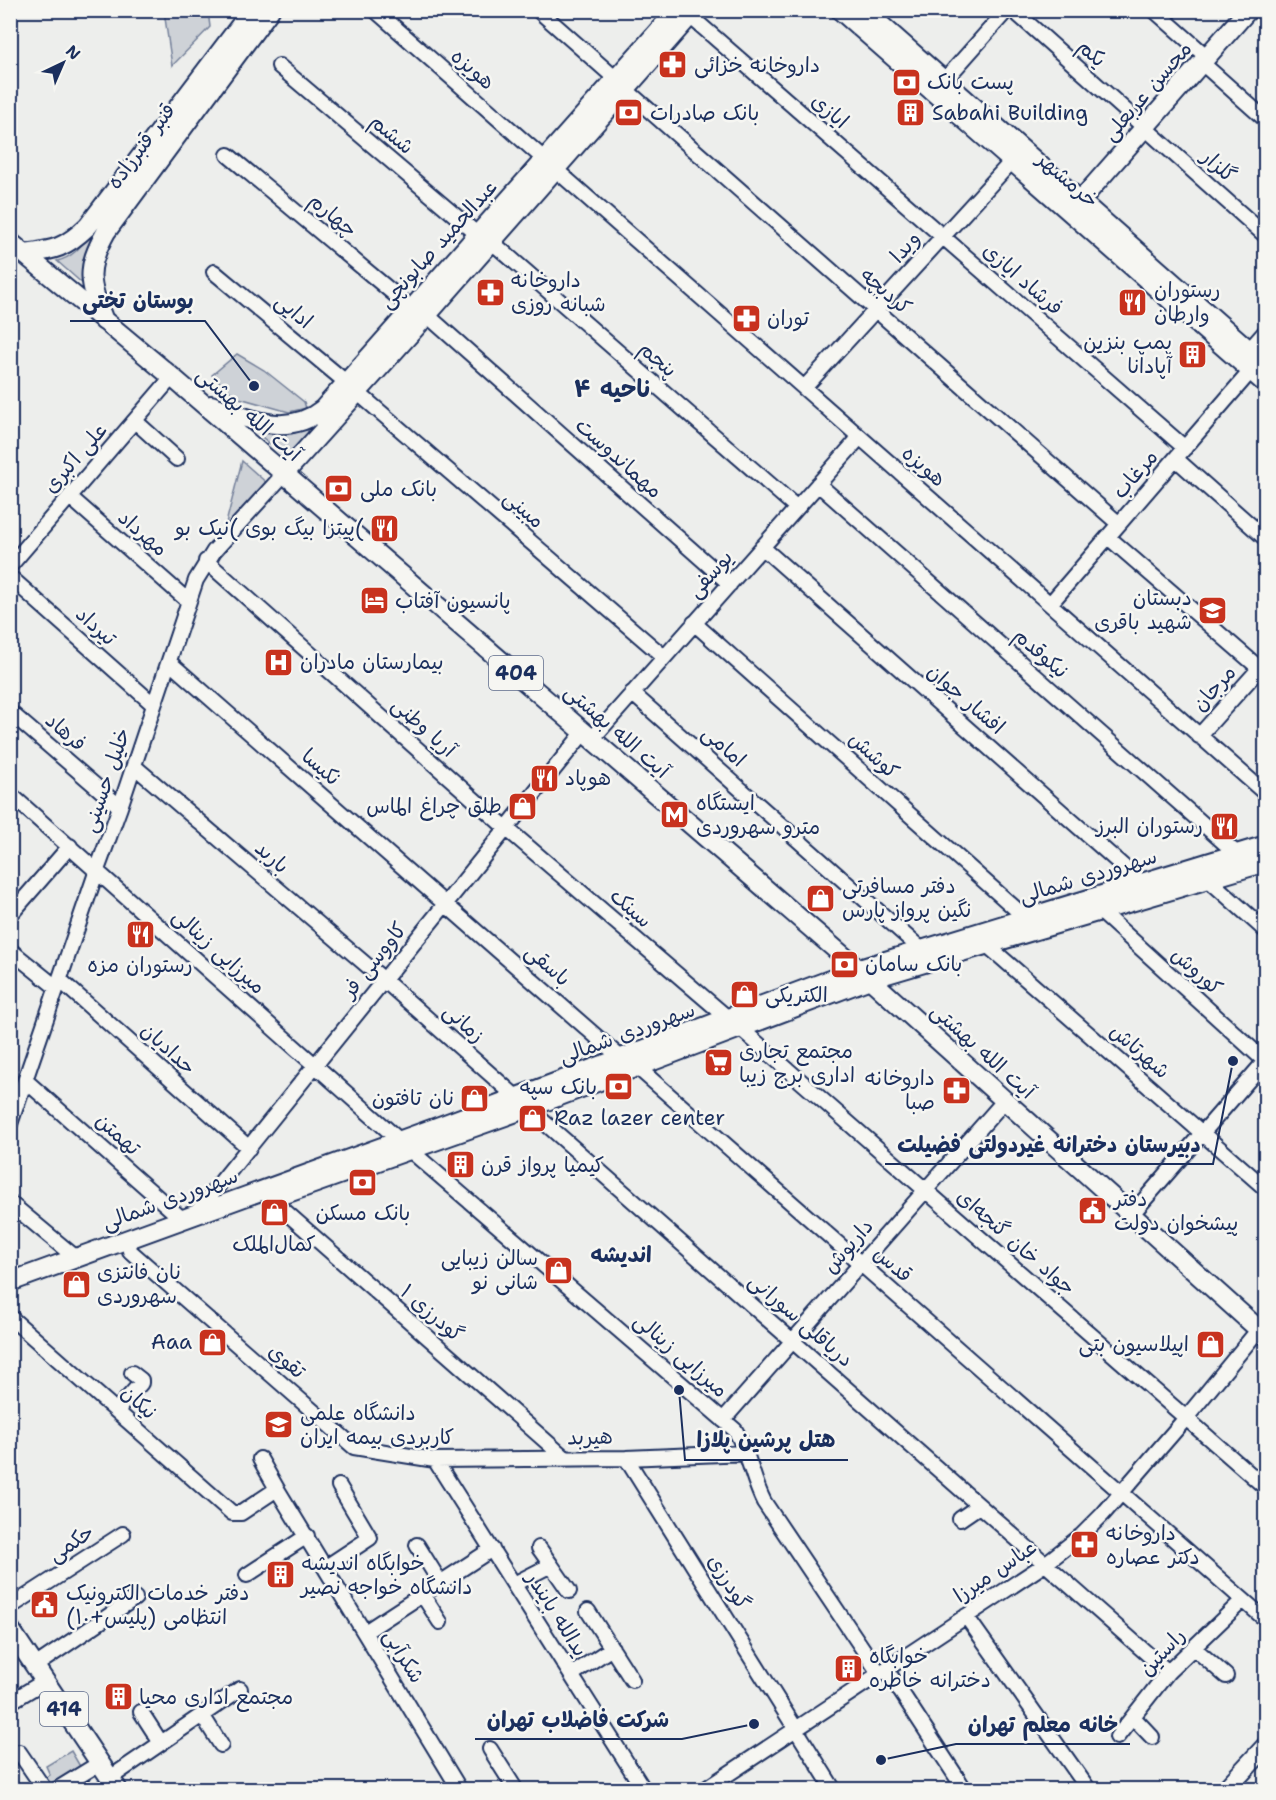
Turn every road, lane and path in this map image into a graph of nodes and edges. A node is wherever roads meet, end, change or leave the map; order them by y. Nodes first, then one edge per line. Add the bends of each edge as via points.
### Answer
1 (252, 10) edge
2 (270, 10) edge
3 (375, 10) edge
4 (538, 10) edge
5 (840, 10) edge
6 (864, 10) edge
7 (1007, 10) edge
8 (1012, 10) edge
9 (1154, 10) edge
10 (1248, 10) edge
11 (687, 12) edge
12 (1204, 60) junction
13 (279, 66) dead end
14 (944, 81) junction
15 (621, 84) junction
16 (1266, 120) edge
17 (1144, 128) junction
18 (228, 155) dead end
19 (1012, 161) junction
20 (550, 164) junction
21 (1075, 207) junction
22 (1266, 236) edge
23 (943, 237) junction
24 (484, 238) junction
25 (10, 242) edge
26 (25, 255) junction
27 (214, 272) dead end
28 (876, 310) junction
29 (419, 311) junction
30 (105, 322) junction
31 (1266, 331) edge
32 (1253, 362) edge
33 (172, 377) junction
34 (1266, 384) edge
35 (352, 388) junction
36 (804, 388) junction
37 (198, 400) junction
38 (135, 421) junction
39 (860, 437) junction
40 (1180, 453) junction
41 (177, 459) dead end
42 (284, 474) junction
43 (818, 484) junction
44 (70, 497) junction
45 (797, 508) junction
46 (1119, 524) junction
47 (1108, 537) junction
48 (1266, 539) edge
49 (762, 547) junction
50 (206, 561) junction
51 (10, 566) edge
52 (10, 577) edge
53 (730, 584) junction
54 (188, 601) junction
55 (1050, 604) junction
56 (694, 623) junction
57 (664, 657) junction
58 (169, 662) junction
59 (1262, 672) edge
60 (632, 693) junction
61 (154, 705) junction
62 (10, 711) edge
63 (588, 735) junction
64 (1199, 736) junction
65 (134, 766) junction
66 (10, 794) edge
67 (1266, 794) edge
68 (120, 807) junction
69 (506, 828) junction
70 (1266, 845) edge
71 (70, 846) junction
72 (1237, 854) junction
73 (1266, 862) edge
74 (97, 870) junction
75 (1208, 879) junction
76 (1142, 883) junction
77 (446, 904) junction
78 (1100, 911) junction
79 (10, 915) edge
80 (1026, 918) junction
81 (1266, 931) edge
82 (987, 945) junction
83 (10, 950) edge
84 (922, 950) junction
85 (865, 974) junction
86 (384, 980) junction
87 (58, 984) junction
88 (734, 1024) junction
89 (1265, 1061) edge
90 (629, 1063) junction
91 (315, 1065) junction
92 (26, 1081) junction
93 (10, 1084) edge
94 (21, 1094) junction
95 (1005, 1100) junction
96 (522, 1103) junction
97 (10, 1124) edge
98 (1202, 1133) junction
99 (405, 1145) junction
100 (249, 1148) junction
101 (1266, 1189) edge
102 (925, 1191) junction
103 (271, 1199) junction
104 (10, 1203) edge
105 (1131, 1215) junction
106 (189, 1216) junction
107 (130, 1251) junction
108 (76, 1258) junction
109 (861, 1264) junction
110 (10, 1282) edge
111 (10, 1295) edge
112 (10, 1317) edge
113 (1261, 1330) edge
114 (793, 1341) junction
115 (132, 1373) dead end
116 (117, 1410) junction
117 (1186, 1419) junction
118 (723, 1420) junction
119 (746, 1453) junction
120 (565, 1458) junction
121 (626, 1458) junction
122 (260, 1459) dead end
123 (435, 1460) junction
124 (339, 1486) dead end
125 (1266, 1488) edge
126 (277, 1489) junction
127 (1122, 1492) junction
128 (979, 1506) junction
129 (960, 1519) dead end
130 (123, 1534) dead end
131 (307, 1536) junction
132 (417, 1545) dead end
133 (539, 1548) dead end
134 (492, 1549) junction
135 (1045, 1564) junction
136 (551, 1565) junction
137 (326, 1567) junction
138 (247, 1575) dead end
139 (440, 1582) junction
140 (514, 1584) junction
141 (569, 1591) dead end
142 (422, 1594) junction
143 (135, 1599) dead end
144 (1243, 1600) junction
145 (10, 1607) edge
146 (588, 1611) dead end
147 (966, 1616) junction
148 (1266, 1620) edge
149 (440, 1622) dead end
150 (10, 1629) edge
151 (365, 1632) junction
152 (612, 1648) junction
153 (1194, 1648) junction
154 (35, 1666) junction
155 (883, 1671) junction
156 (1168, 1672) junction
157 (571, 1675) junction
158 (1226, 1676) dead end
159 (632, 1680) dead end
160 (45, 1681) junction
161 (240, 1689) dead end
162 (10, 1702) edge
163 (141, 1712) dead end
164 (202, 1715) junction
165 (1133, 1717) junction
166 (796, 1728) junction
167 (1117, 1737) dead end
168 (1152, 1737) dead end
169 (161, 1743) junction
170 (221, 1745) dead end
171 (1266, 1746) edge
172 (490, 1749) dead end
173 (19, 1752) dead end
174 (109, 1777) edge
175 (45, 1790) edge
176 (56, 1790) edge
177 (460, 1790) edge
178 (516, 1790) edge
179 (644, 1790) edge
180 (704, 1790) edge
181 (834, 1790) edge
182 (965, 1790) edge
183 (1089, 1790) edge
184 (1225, 1790) edge

1 - 26 main road, قنبر قنبرزاده via 88,226 56,250
2 - 30 main road, قنبر قنبرزاده via 106,232 94,254 90,276
3 - 20 street, هویزه
4 - 15 street, کردبچه
5 - 19 main road, خرمشهر
6 - 14 main road, خرمشهر
7 - 14 street
8 - 17 street, یکم
9 - 12 street
10 - 12 main road, محسن عربعلی
11 - 15 main road, عبدالحمید صابونچی
11 - 23 street, ایازی
12 - 16 street
12 - 17 main road, محسن عربعلی
13 - 24 street, ششم
14 - 21 main road, خرمشهر
15 - 20 main road, عبدالحمید صابونچی
15 - 28 street, کردبچه
17 - 21 main road, محسن عربعلی
17 - 22 street, گلزار
18 - 29 street, چهارم
19 - 21 main road, خرمشهر
19 - 23 street, ویدا
20 - 24 main road, عبدالحمید صابونچی
20 - 36 street, هویزه
21 - 32 main road, خرمشهر
23 - 28 street, ویدا
23 - 40 street, فرشاد ایازی
24 - 29 main road, عبدالحمید صابونچی
24 - 45 street, پنجم
25 - 26 main road, آیت الله بهشتی / 404
26 - 30 main road, آیت الله بهشتی / 404
27 - 35 street, ادایی
28 - 36 street, ویدا
28 - 46 street, کردبچه
29 - 35 main road, عبدالحمید صابونچی
29 - 53 street, مهماندوست
30 - 33 main road, آیت الله بهشتی / 404
31 - 32 street
32 - 34 main road, خرمشهر
32 - 40 street, مرغاب
33 - 37 main road, آیت الله بهشتی / 404
33 - 38 street, علی‌ اکبری
35 - 37 main road, عبدالحمید صابونچی via 314,417 291,425 257,421
35 - 42 main road, عبدالحمید صابونچی
35 - 57 street, مبینی
36 - 39 street, هویزه
37 - 42 main road, آیت الله بهشتی / 404
38 - 41 street
38 - 44 street, علی‌ اکبری
39 - 43 street, یوسفی
39 - 55 street, هویزه
40 - 46 street, مرغاب
40 - 48 street, فرشاد ایازی
42 - 50 street, خلیل حسینی
42 - 63 main road, آیت الله بهشتی / 404
43 - 45 street, یوسفی
43 - 72 street, نیکوقدم
44 - 51 street, علی‌ اکبری
44 - 54 street, مهرداد
45 - 49 street, یوسفی
46 - 47 street, مرغاب
47 - 55 street, مرغاب
47 - 59 street
49 - 53 street, یوسفی
49 - 76 street, افشار جوان
50 - 54 street, خلیل حسینی
50 - 69 street, آریا وطنی
52 - 61 street, تیرداد
53 - 56 street, یوسفی
54 - 58 street, خلیل حسینی
55 - 64 street, هویزه
56 - 57 street, یوسفی
56 - 80 street, کوشش
57 - 60 street, یوسفی
58 - 61 street, خلیل حسینی
58 - 77 street, نکیسا
59 - 64 street, مرجان
60 - 63 street, یوسفی
60 - 84 street, امامی
61 - 65 street, خلیل حسینی
62 - 68 street, فرهاد
63 - 69 street, کاووسی فر
63 - 85 main road, آیت الله بهشتی / 404
64 - 67 street, هویزه
65 - 68 street, خلیل حسینی
65 - 86 street, باربد
66 - 71 street, میرزایی زینالی
68 - 74 street, خلیل حسینی
69 - 77 street, کاووسی فر
69 - 88 street, سینک
70 - 72 main road, سهروردی شمالی
71 - 74 street, میرزایی زینالی
71 - 79 street
72 - 76 main road, سهروردی شمالی
73 - 75 main road, سهروردی شمالی
74 - 87 street, خلیل حسینی
74 - 91 street, میرزایی زینالی
75 - 78 main road, سهروردی شمالی
75 - 81 street
76 - 80 main road, سهروردی شمالی
77 - 86 street, کاووسی فر
77 - 90 street, باسقی
78 - 82 main road, سهروردی شمالی
78 - 89 street, کوروش
80 - 84 main road, سهروردی شمالی
82 - 85 main road, سهروردی شمالی
82 - 98 street, شهرتاش
83 - 87 street, حدادیان
84 - 85 main road, سهروردی شمالی
85 - 88 main road, سهروردی شمالی
85 - 95 main road, آیت الله بهشتی / 404
86 - 91 street, کاووسی فر
86 - 96 street, زمانی
87 - 92 street, خلیل حسینی
87 - 100 street, حدادیان
88 - 90 main road, سهروردی شمالی
88 - 102 street, جواد خان گنجه‌ای
89 - 98 street
90 - 96 main road, سهروردی شمالی
90 - 109 street, قدس
91 - 99 street, میرزایی زینالی
91 - 100 street, کاووسی فر
92 - 94 street, خلیل حسینی
92 - 106 street, تهمتن
93 - 94 street
94 - 97 street, خلیل حسینی
95 - 102 street, داریوش
95 - 105 main road, آیت الله بهشتی / 404
96 - 99 main road, سهروردی شمالی
96 - 114 street, دریاقلی سورانی
98 - 101 street, شهرتاش
98 - 105 street
99 - 103 main road, سهروردی شمالی
99 - 106 main road, سهروردی شمالی
99 - 118 street, میرزایی زینالی
100 - 106 street, کاووسی فر
102 - 109 street, داریوش
102 - 117 street, جواد خان گنجه‌ای
103 - 107 main road, سهروردی شمالی
103 - 120 street, گودرزی ۱
104 - 108 street
105 - 113 main road, آیت الله بهشتی / 404
106 - 108 main road, سهروردی شمالی
107 - 111 main road, سهروردی شمالی
107 - 123 street, تقوی via 354,1447
108 - 110 main road, سهروردی شمالی
109 - 114 street, داریوش
109 - 127 street, قدس
112 - 116 street, نیکان
113 - 117 street, عباس میرزا
114 - 118 street, داریوش
114 - 128 street, دریاقلی سورانی
115 - 116 street via 141,1383
116 - 126 street, نیکان via 236,1514
117 - 125 street, جواد خان گنجه‌ای
117 - 127 street, عباس میرزا
118 - 119 street, میرزایی زینالی via 735,1430
119 - 121 street, هیربد
119 - 155 street, میرزایی زینالی via 764,1502
120 - 121 street, هیربد
120 - 123 street, هیربد
121 - 166 street, گودرزی
122 - 126 street, شکرآبی
123 - 134 street, یدالله بایندر
124 - 137 street via 370,1538
126 - 131 street, شکرآبی
127 - 135 street, عباس میرزا via 1082,1535
127 - 144 street, قدس
128 - 129 street
128 - 135 street, دریاقلی سورانی
130 - 145 street, حکمی
131 - 137 street, شکرآبی
131 - 138 street
132 - 139 street
133 - 136 street
134 - 139 street
134 - 140 street, یدالله بایندر
135 - 147 street, عباس میرزا
135 - 156 street, دریاقلی سورانی
136 - 140 street
136 - 141 street
137 - 151 street, شکرآبی
139 - 142 street
140 - 157 street, یدالله بایندر
142 - 149 street
142 - 151 street
143 - 154 street
144 - 148 street, قدس
144 - 153 street, راستین
146 - 152 street
147 - 155 street, عباس میرزا
147 - 183 street
150 - 154 main road, 414
151 - 177 street, شکرآبی
152 - 157 street
152 - 159 street
153 - 156 street, راستین
153 - 158 street
154 - 160 main road, 414
155 - 166 street, عباس میرزا
155 - 182 street, میرزایی زینالی
156 - 165 street, راستین
157 - 179 street, یدالله بایندر
160 - 162 street
160 - 174 main road, 414
161 - 164 street
163 - 169 street
164 - 169 street
164 - 170 street
165 - 167 street, راستین
165 - 168 street
166 - 180 street, عباس میرزا
166 - 181 street, گودرزی
169 - 174 street
171 - 184 main road
172 - 178 street
173 - 175 street
174 - 176 street

